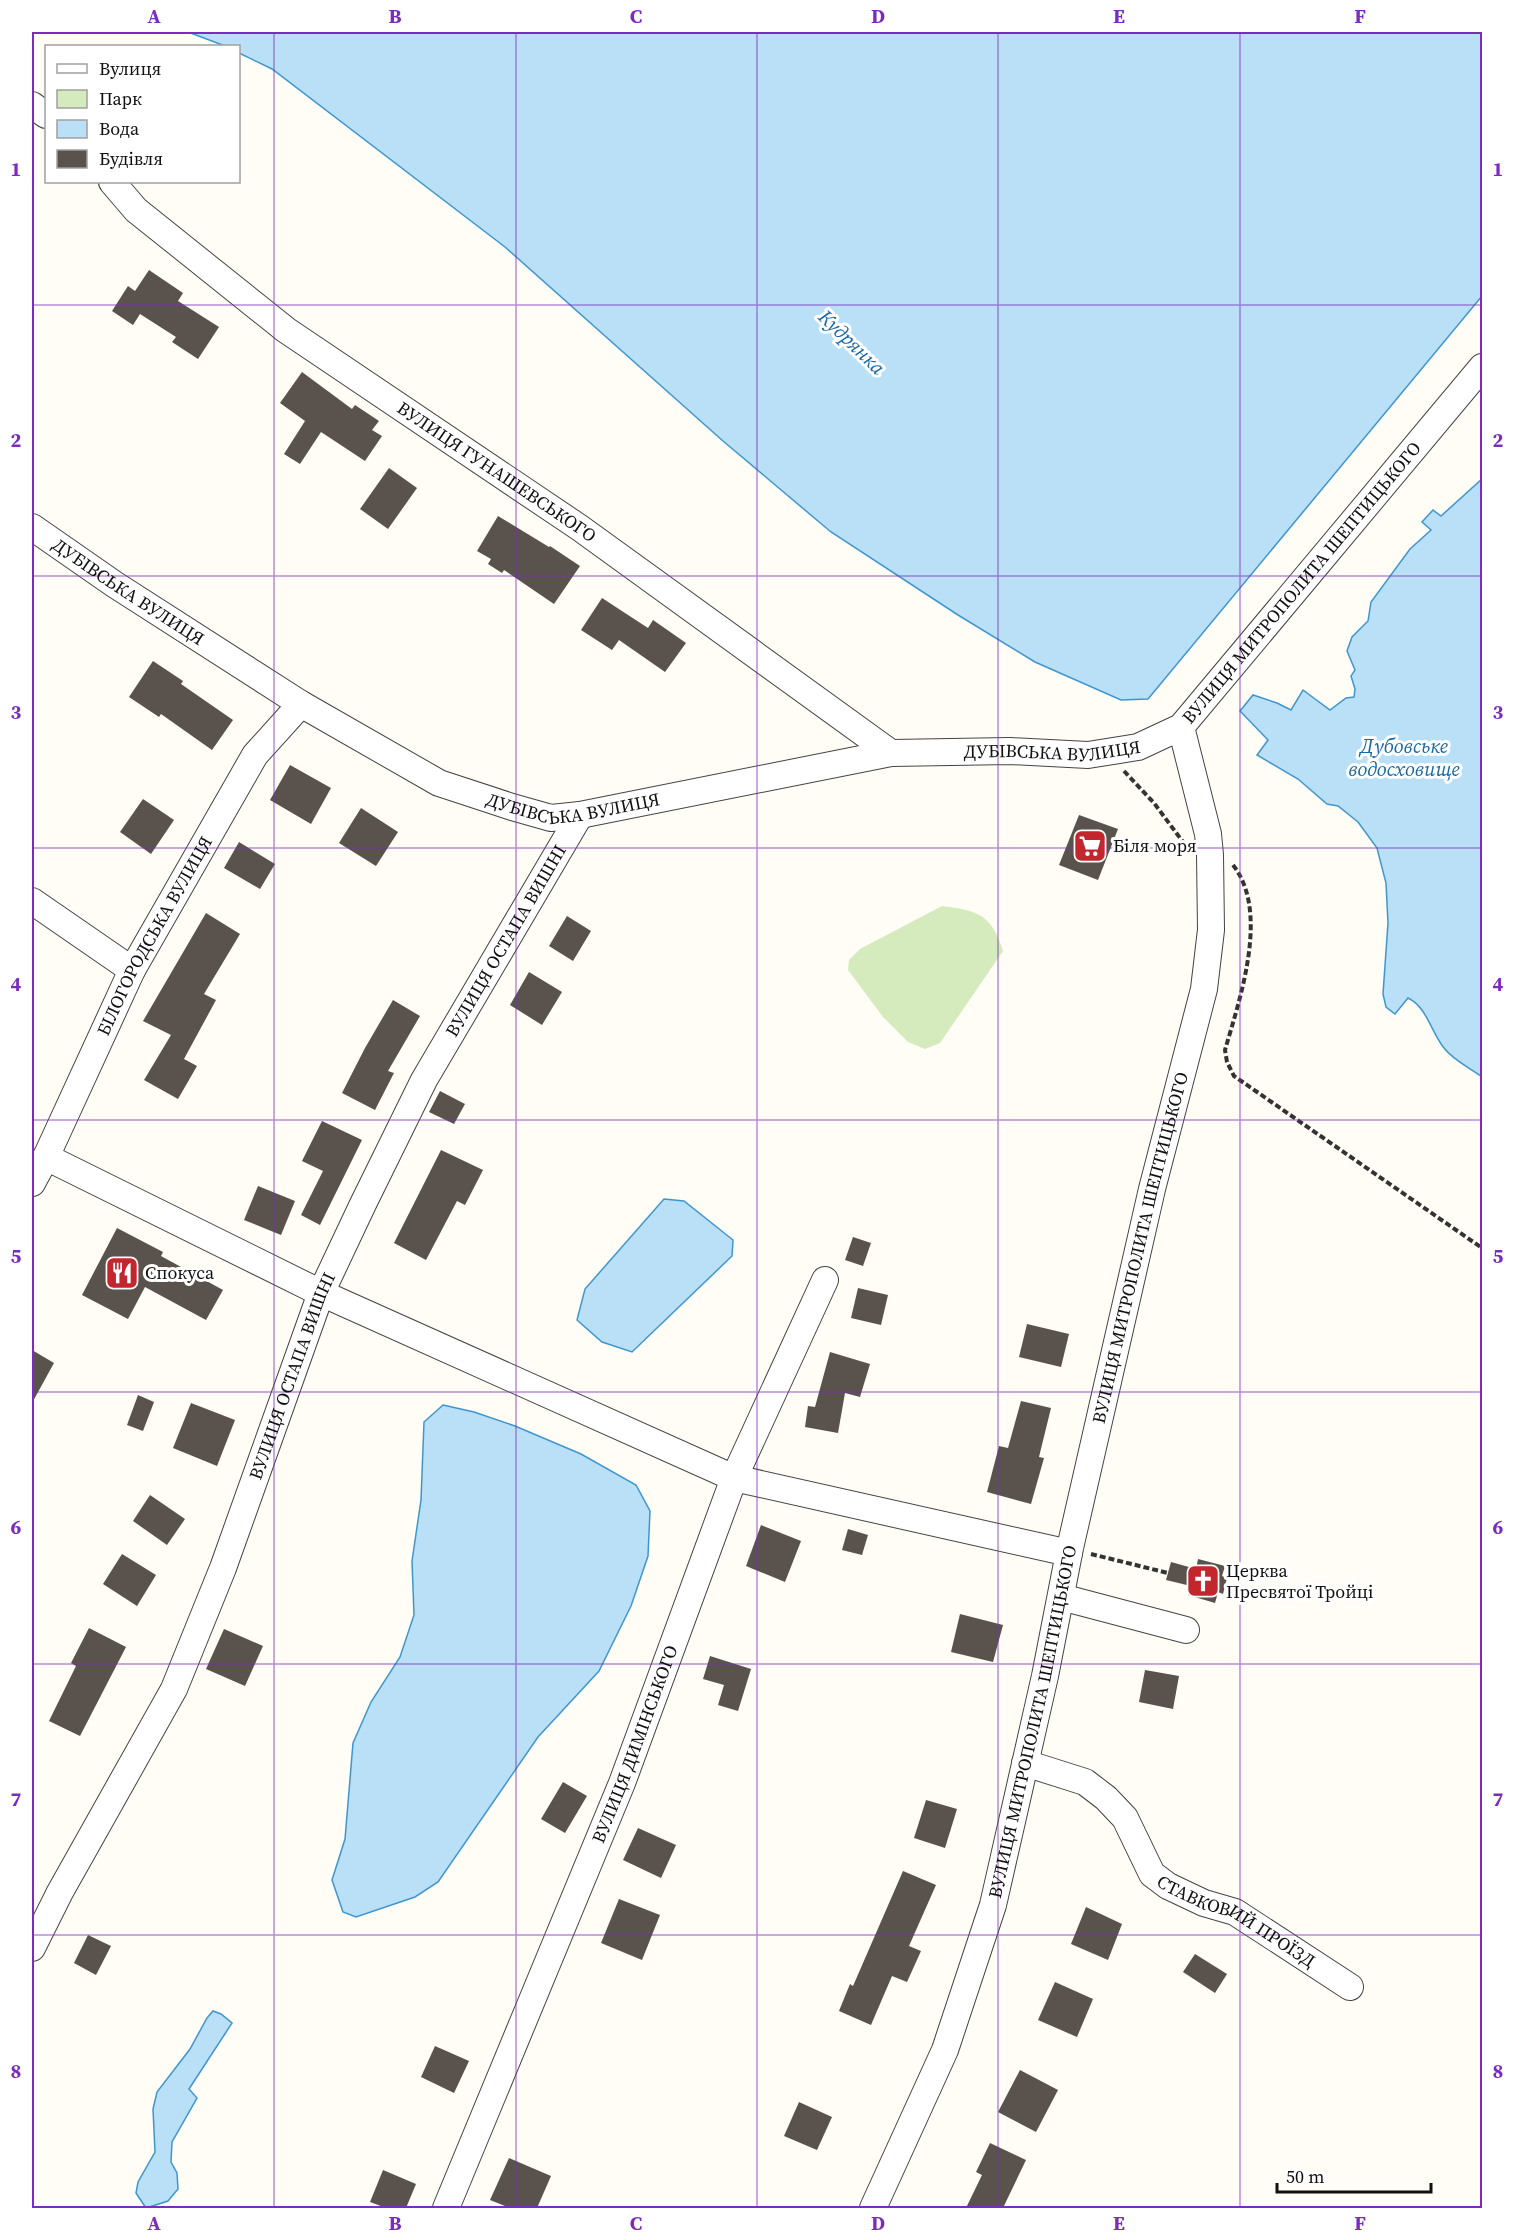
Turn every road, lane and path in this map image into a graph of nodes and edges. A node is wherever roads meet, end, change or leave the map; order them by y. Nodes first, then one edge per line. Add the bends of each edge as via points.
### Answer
1 (32, 105) edge
2 (45, 114) edge
3 (113, 183) edge
4 (1482, 367) edge
5 (32, 528) edge
6 (300, 704) junction
7 (1181, 727) junction
8 (891, 753) junction
9 (1123, 770) dead end
10 (580, 815) junction
11 (1208, 834) junction
12 (1191, 854) dead end
13 (32, 901) edge
14 (132, 970) junction
15 (46, 1157) junction
16 (32, 1184) edge
17 (1482, 1248) edge
18 (825, 1280) dead end
19 (321, 1293) junction
20 (734, 1479) junction
21 (1070, 1550) junction
22 (1168, 1573) dead end
23 (1060, 1597) junction
24 (1186, 1630) dead end
25 (1025, 1763) junction
26 (32, 1948) edge
27 (1350, 1987) dead end
28 (446, 2208) edge
29 (873, 2208) edge

1 - 2 street
3 - 8 street, ВУЛИЦЯ ГУНАШЕВСЬКОГО via 136,210 285,330 580,528
4 - 7 street, ВУЛИЦЯ МИТРОПОЛИТА ШЕПТИЦЬКОГО
5 - 6 street, ДУБІВСЬКА ВУЛИЦЯ
6 - 10 street, ДУБІВСЬКА ВУЛИЦЯ via 439,783 551,818
6 - 14 street, БІЛОГОРОДСЬКА ВУЛИЦЯ via 255,756
7 - 8 street, ДУБІВСЬКА ВУЛИЦЯ via 1138,747 1088,755 1010,751
7 - 11 street, ВУЛИЦЯ МИТРОПОЛИТА ШЕПТИЦЬКОГО
8 - 10 street, ДУБІВСЬКА ВУЛИЦЯ
9 - 12 path via 1154,803
10 - 19 street, ВУЛИЦЯ ОСТАПА ВИШНІ via 424,1080
11 - 17 path via 1239,872 1249,901 1252,929 1226,1050 1234,1076
11 - 21 street, ВУЛИЦЯ МИТРОПОЛИТА ШЕПТИЦЬКОГО via 1211,930 1204,989 1152,1188
13 - 14 street
14 - 15 street, БІЛОГОРОДСЬКА ВУЛИЦЯ
15 - 16 street, БІЛОГОРОДСЬКА ВУЛИЦЯ
15 - 19 street
18 - 20 street, ВУЛИЦЯ ДИМІНСЬКОГО
19 - 20 street
19 - 26 street, ВУЛИЦЯ ОСТАПА ВИШНІ via 174,1689
20 - 21 street
20 - 28 street, ВУЛИЦЯ ДИМІНСЬКОГО via 622,1783
21 - 22 path
21 - 23 street, ВУЛИЦЯ МИТРОПОЛИТА ШЕПТИЦЬКОГО
23 - 24 street
23 - 25 street, ВУЛИЦЯ МИТРОПОЛИТА ШЕПТИЦЬКОГО
25 - 27 street, СТАВКОВИЙ ПРОЇЗД via 1085,1782 1106,1797 1125,1818 1152,1874 1168,1886 1235,1912
25 - 29 street, ВУЛИЦЯ МИТРОПОЛИТА ШЕПТИЦЬКОГО via 993,1905 945,2050

